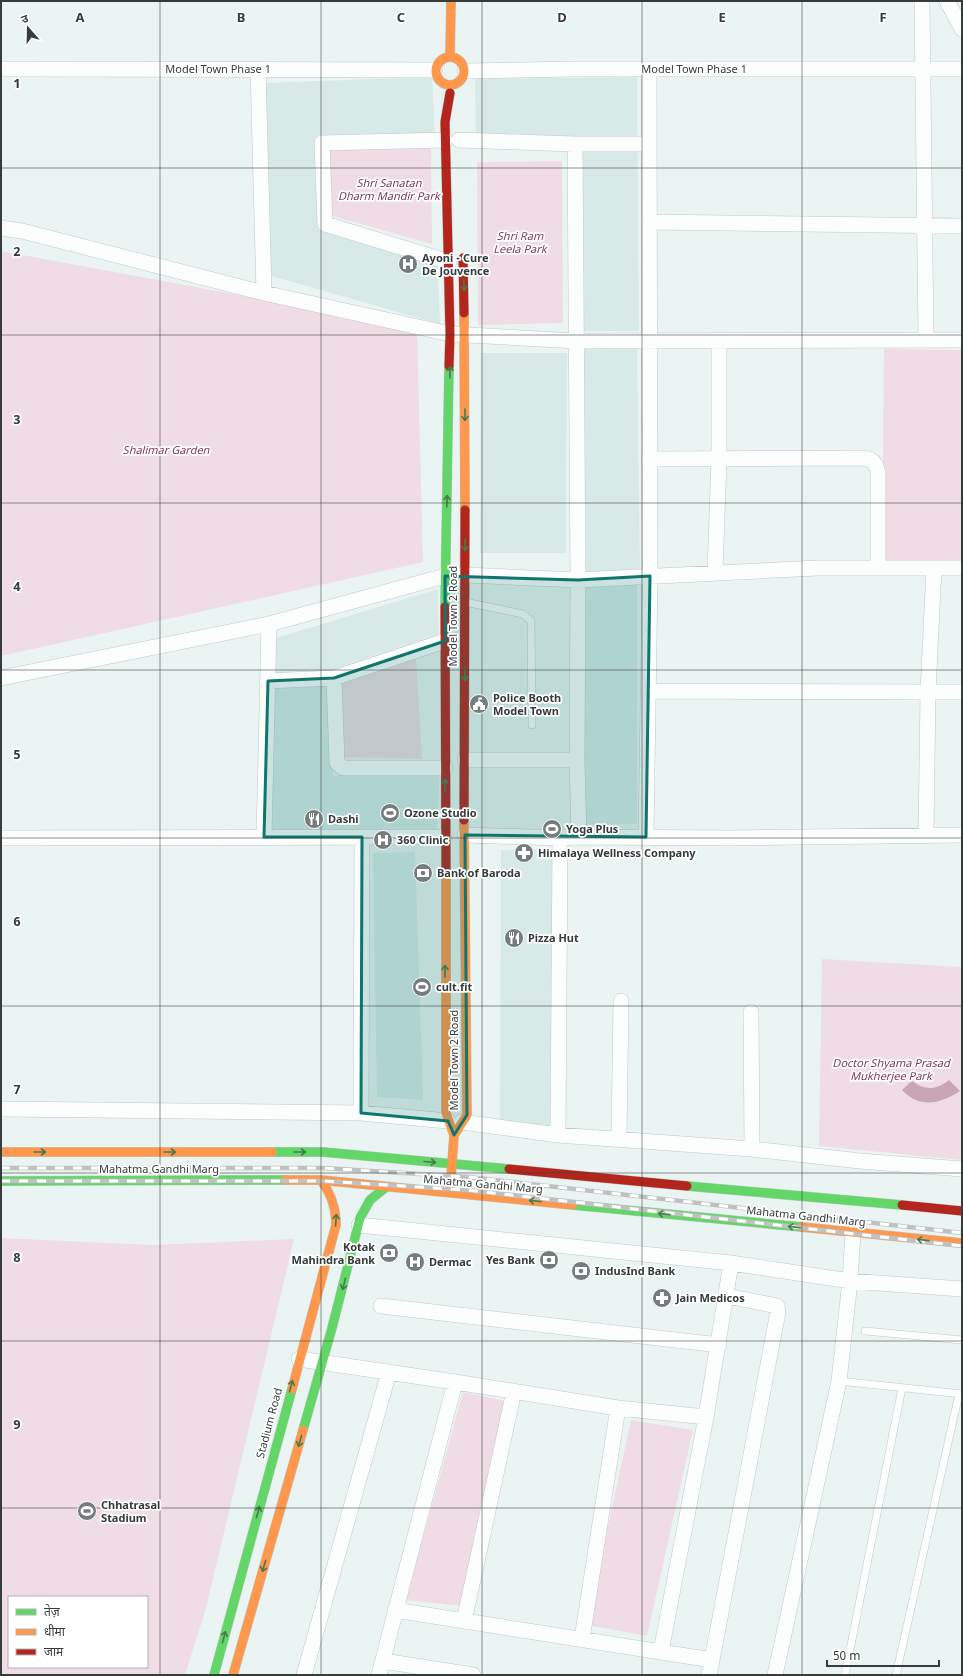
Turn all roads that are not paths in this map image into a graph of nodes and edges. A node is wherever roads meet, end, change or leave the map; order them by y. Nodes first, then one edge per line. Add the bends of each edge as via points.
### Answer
1 (451, 1) edge
2 (922, 1) edge
3 (947, 1) edge
4 (962, 29) edge
5 (450, 56) junction
6 (1, 69) edge
7 (258, 69) junction
8 (649, 69) junction
9 (922, 69) junction
10 (962, 69) edge
11 (435, 70) junction
12 (465, 71) junction
13 (450, 90) junction
14 (456, 116) dead end
15 (456, 139) junction
16 (575, 144) junction
17 (649, 144) junction
18 (649, 222) junction
19 (924, 226) junction
20 (962, 226) edge
21 (1, 228) edge
22 (463, 248) dead end
23 (449, 262) junction
24 (264, 293) junction
25 (458, 335) junction
26 (719, 340) junction
27 (926, 340) junction
28 (962, 340) edge
29 (576, 341) junction
30 (649, 341) junction
31 (719, 458) junction
32 (650, 459) junction
33 (878, 568) junction
34 (934, 568) junction
35 (962, 568) edge
36 (715, 573) junction
37 (465, 575) junction
38 (445, 576) junction
39 (650, 576) junction
40 (578, 580) junction
41 (465, 602) junction
42 (269, 624) junction
43 (445, 641) junction
44 (1, 678) edge
45 (334, 678) junction
46 (268, 680) junction
47 (648, 690) junction
48 (928, 692) junction
49 (962, 692) edge
50 (532, 725) dead end
51 (465, 760) junction
52 (577, 760) junction
53 (445, 768) junction
54 (465, 835) junction
55 (926, 835) junction
56 (962, 835) edge
57 (264, 837) junction
58 (362, 837) junction
59 (444, 837) junction
60 (579, 837) junction
61 (646, 837) junction
62 (1, 838) edge
63 (560, 838) junction
64 (621, 1001) dead end
65 (751, 1012) dead end
66 (1, 1109) edge
67 (361, 1113) junction
68 (455, 1121) junction
69 (558, 1135) junction
70 (619, 1139) junction
71 (752, 1149) junction
72 (1, 1152) edge
73 (451, 1164) junction
74 (962, 1169) edge
75 (321, 1180) junction
76 (1, 1181) edge
77 (386, 1187) junction
78 (450, 1192) junction
79 (962, 1211) edge
80 (359, 1225) junction
81 (853, 1233) junction
82 (962, 1243) edge
83 (731, 1262) junction
84 (850, 1281) junction
85 (962, 1289) edge
86 (727, 1296) junction
87 (381, 1306) dead end
88 (865, 1331) dead end
89 (962, 1340) edge
90 (718, 1345) junction
91 (299, 1359) junction
92 (322, 1363) junction
93 (389, 1372) junction
94 (839, 1381) junction
95 (455, 1382) junction
96 (902, 1388) junction
97 (514, 1391) junction
98 (960, 1394) edge
99 (618, 1408) junction
100 (706, 1417) junction
101 (395, 1610) junction
102 (464, 1621) junction
103 (582, 1639) junction
104 (661, 1651) junction
105 (712, 1660) junction
106 (381, 1668) edge
107 (214, 1675) edge
108 (233, 1675) edge
109 (304, 1675) edge
110 (473, 1675) edge
111 (709, 1675) edge
112 (774, 1675) edge
113 (845, 1675) edge
114 (896, 1675) edge

1 - 5 street
2 - 9 street
3 - 4 street
5 - 11 street via 443,59
5 - 12 street via 463,64
6 - 7 street, Model Town Phase 1
7 - 11 street, Model Town Phase 1
7 - 24 street
8 - 9 street, Model Town Phase 1
8 - 12 street, Model Town Phase 1
8 - 17 street
9 - 10 street, Model Town Phase 1
9 - 19 street
11 - 13 street via 437,77
12 - 13 street via 463,78
13 - 14 street
13 - 15 street, Model Town 2 Road via 447,106
15 - 16 street
15 - 23 street, Model Town 2 Road
15 - 23 street via 322,143 325,224
16 - 17 street
16 - 29 street
17 - 18 street
18 - 19 street
18 - 30 street
19 - 20 street
19 - 27 street
21 - 24 street via 22,231
22 -> 25 street, Model Town 2 Road
23 - 25 street, Model Town 2 Road
24 - 25 street
25 - 29 street
25 -> 37 street, Model Town 2 Road
38 -> 25 street, Model Town 2 Road
26 - 27 street
26 - 30 street
26 - 31 street
27 - 28 street
29 - 30 street
29 - 40 street
30 - 32 street
31 - 32 street
31 - 33 street via 871,459 876,464 878,473
31 - 36 street
32 - 39 street
33 - 34 street
33 - 36 street
34 - 35 street
34 - 48 street
36 - 39 street
37 - 38 street
37 - 40 street
37 - 41 street, Model Town 2 Road
38 - 42 street
38 - 43 street, Model Town 2 Road
39 - 40 street
39 - 47 street
40 - 52 street
41 - 50 lane via 523,614 531,621
41 -> 51 street, Model Town 2 Road
42 - 44 street
42 - 46 street
43 - 45 street
43 - 53 street, Model Town 2 Road
45 - 46 street
45 - 53 street via 337,763 343,768
46 - 57 street
47 - 48 street
47 - 61 street
48 - 49 street
48 - 55 street
51 - 52 street
51 - 54 street, Model Town 2 Road
52 - 60 street
59 -> 53 street, Model Town 2 Road
54 - 63 street
54 - 68 street, Model Town 2 Road via 467,1115
55 - 56 street
55 - 61 street
57 - 58 street
57 - 62 street
58 - 59 street
58 - 67 street
68 -> 59 street, Model Town 2 Road via 446,1113
60 - 61 street
60 - 63 street
63 - 69 street
64 - 70 street
65 - 71 street
66 - 67 street
67 - 68 street
68 - 69 street
68 - 73 street, Model Town 2 Road
69 - 70 street
70 - 71 street
71 - 74 street
72 -> 73 street, Mahatma Gandhi Marg via 324,1152
73 - 78 street
73 - 79 street, Mahatma Gandhi Marg
75 - 76 street, Mahatma Gandhi Marg
75 - 77 street, Mahatma Gandhi Marg
91 -> 75 street, Stadium Road via 336,1225 332,1195
77 - 78 street, Mahatma Gandhi Marg
77 - 80 street via 370,1200
81 -> 78 street, Mahatma Gandhi Marg
80 - 83 street
80 -> 92 street
82 -> 81 street, Mahatma Gandhi Marg
81 - 84 street
83 - 84 street
83 - 86 street
84 - 85 street
84 - 94 street
86 - 90 street
86 - 105 street via 770,1303 777,1306 778,1312
87 - 90 street
88 - 89 lane
90 - 100 street
91 - 92 street
107 -> 91 street, Stadium Road
92 - 93 street
92 -> 108 street
93 - 95 street
93 - 109 street
94 - 96 lane
94 - 112 street
95 - 97 street
95 - 101 street
96 - 98 lane
96 - 113 lane
97 - 99 street
97 - 102 street
98 - 114 lane
99 - 100 street
99 - 103 street
100 - 104 street
101 - 102 street
101 - 106 street
102 - 103 street
103 - 104 street
104 - 105 street
105 - 111 street
106 - 110 street

